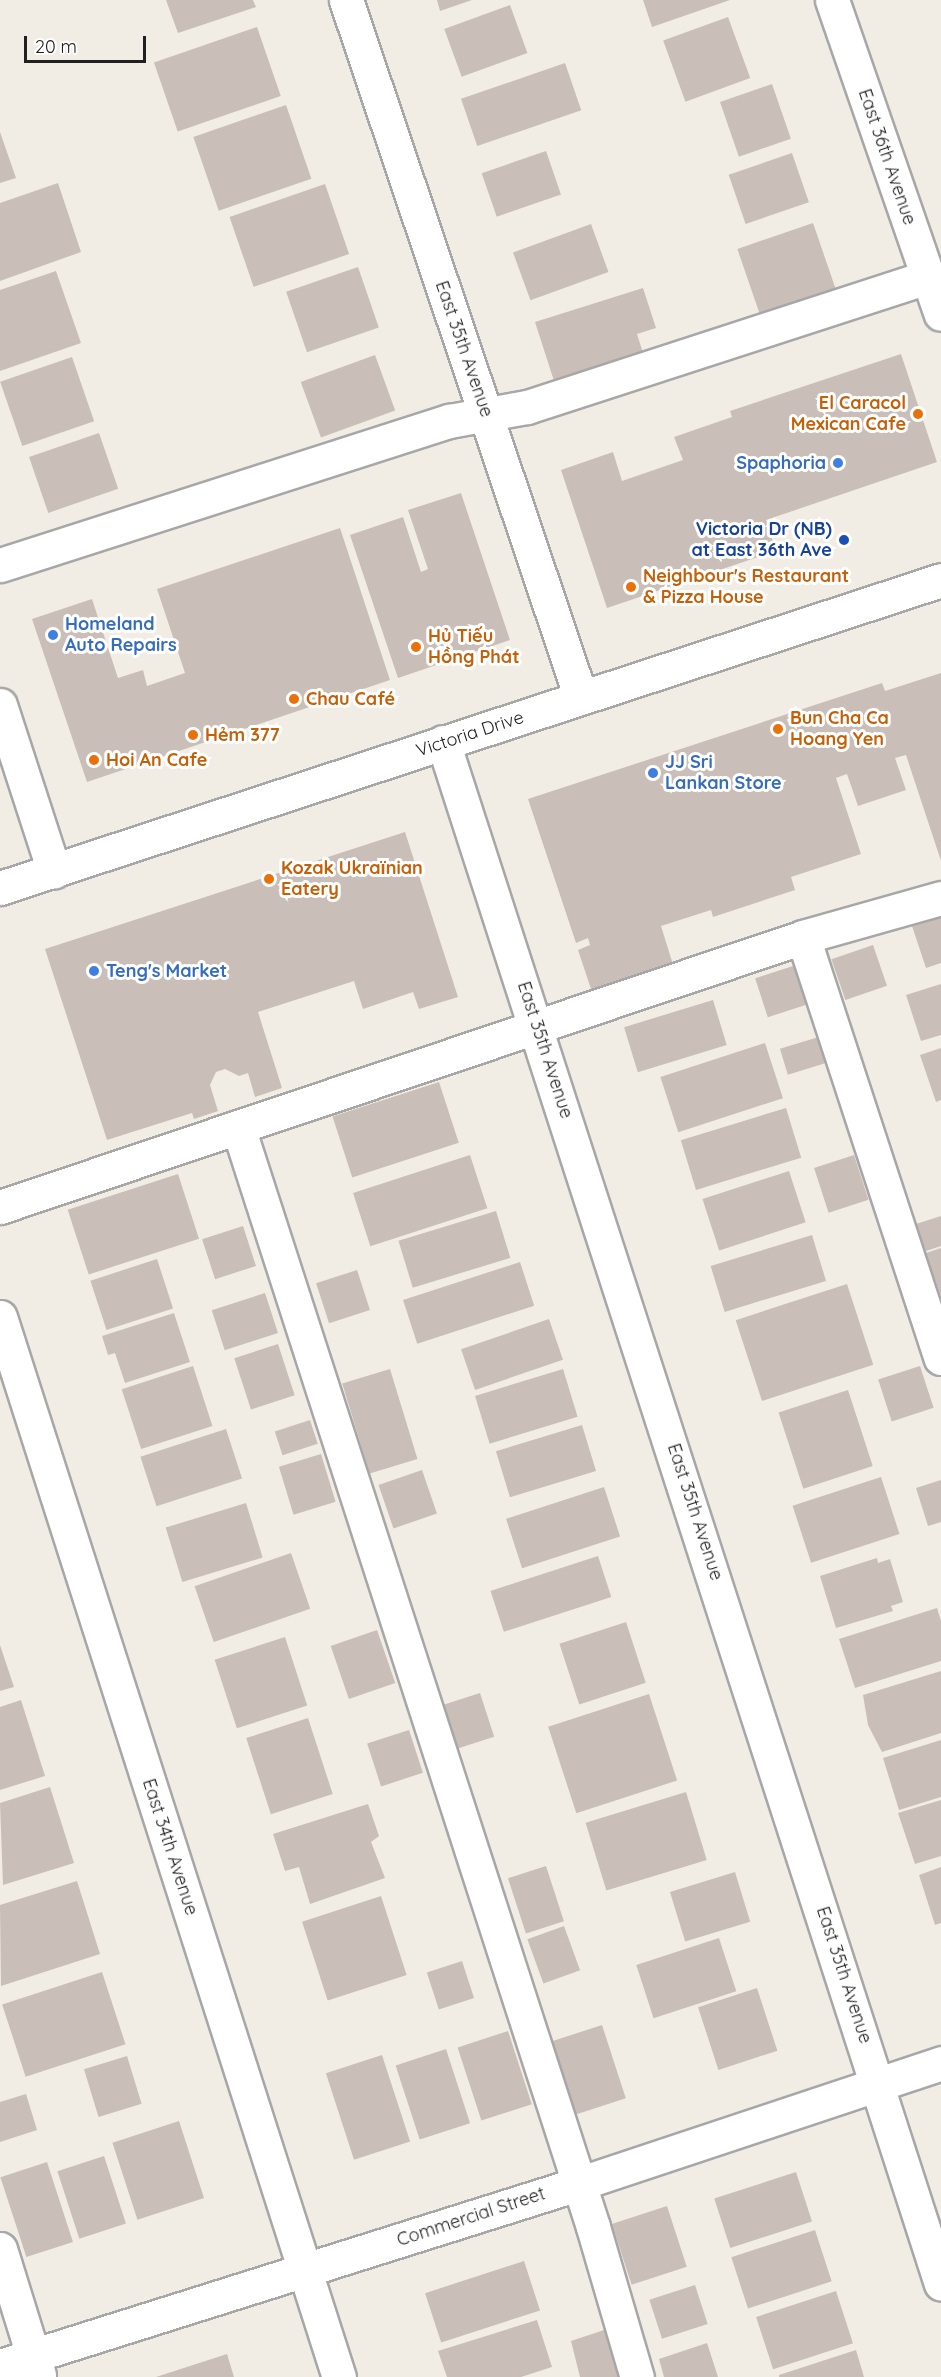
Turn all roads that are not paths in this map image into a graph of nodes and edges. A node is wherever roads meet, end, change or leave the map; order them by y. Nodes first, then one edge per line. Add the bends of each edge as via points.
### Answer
1 (346, 0) edge
2 (832, 0) edge
3 (929, 276) junction
4 (941, 314) edge
5 (486, 417) junction
6 (0, 565) edge
7 (941, 580) edge
8 (581, 698) junction
9 (0, 705) edge
10 (443, 742) junction
11 (54, 870) junction
12 (0, 888) edge
13 (941, 898) edge
14 (803, 937) junction
15 (538, 1028) junction
16 (238, 1127) junction
17 (0, 1207) edge
18 (0, 1317) edge
19 (941, 1358) edge
20 (941, 2063) edge
21 (879, 2083) junction
22 (578, 2184) junction
23 (0, 2249) edge
24 (306, 2270) junction
25 (941, 2284) edge
26 (0, 2366) edge
27 (37, 2366) edge
28 (339, 2377) edge
29 (638, 2377) edge

1 - 5 street, East 35th Avenue
2 - 3 street, East 36th Avenue
3 - 4 street, East 36th Avenue
3 - 5 street
5 - 6 street via 449,421
5 - 8 street, East 35th Avenue
7 - 8 street, Victoria Drive
8 - 10 street, Victoria Drive
9 - 11 street
10 - 11 street, Victoria Drive
10 - 15 street, East 35th Avenue
11 - 12 street, Victoria Drive
13 - 14 street
14 - 15 street
14 - 19 street
15 - 16 street
15 - 21 street, East 35th Avenue
16 - 17 street
16 - 22 street
18 - 24 street, East 34th Avenue
20 - 21 street, Commercial Street
21 - 22 street, Commercial Street
21 - 25 street, East 35th Avenue
22 - 24 street, Commercial Street
22 - 29 street
23 - 27 street
24 - 27 street, Commercial Street
24 - 28 street, East 34th Avenue
26 - 27 street, Commercial Street

